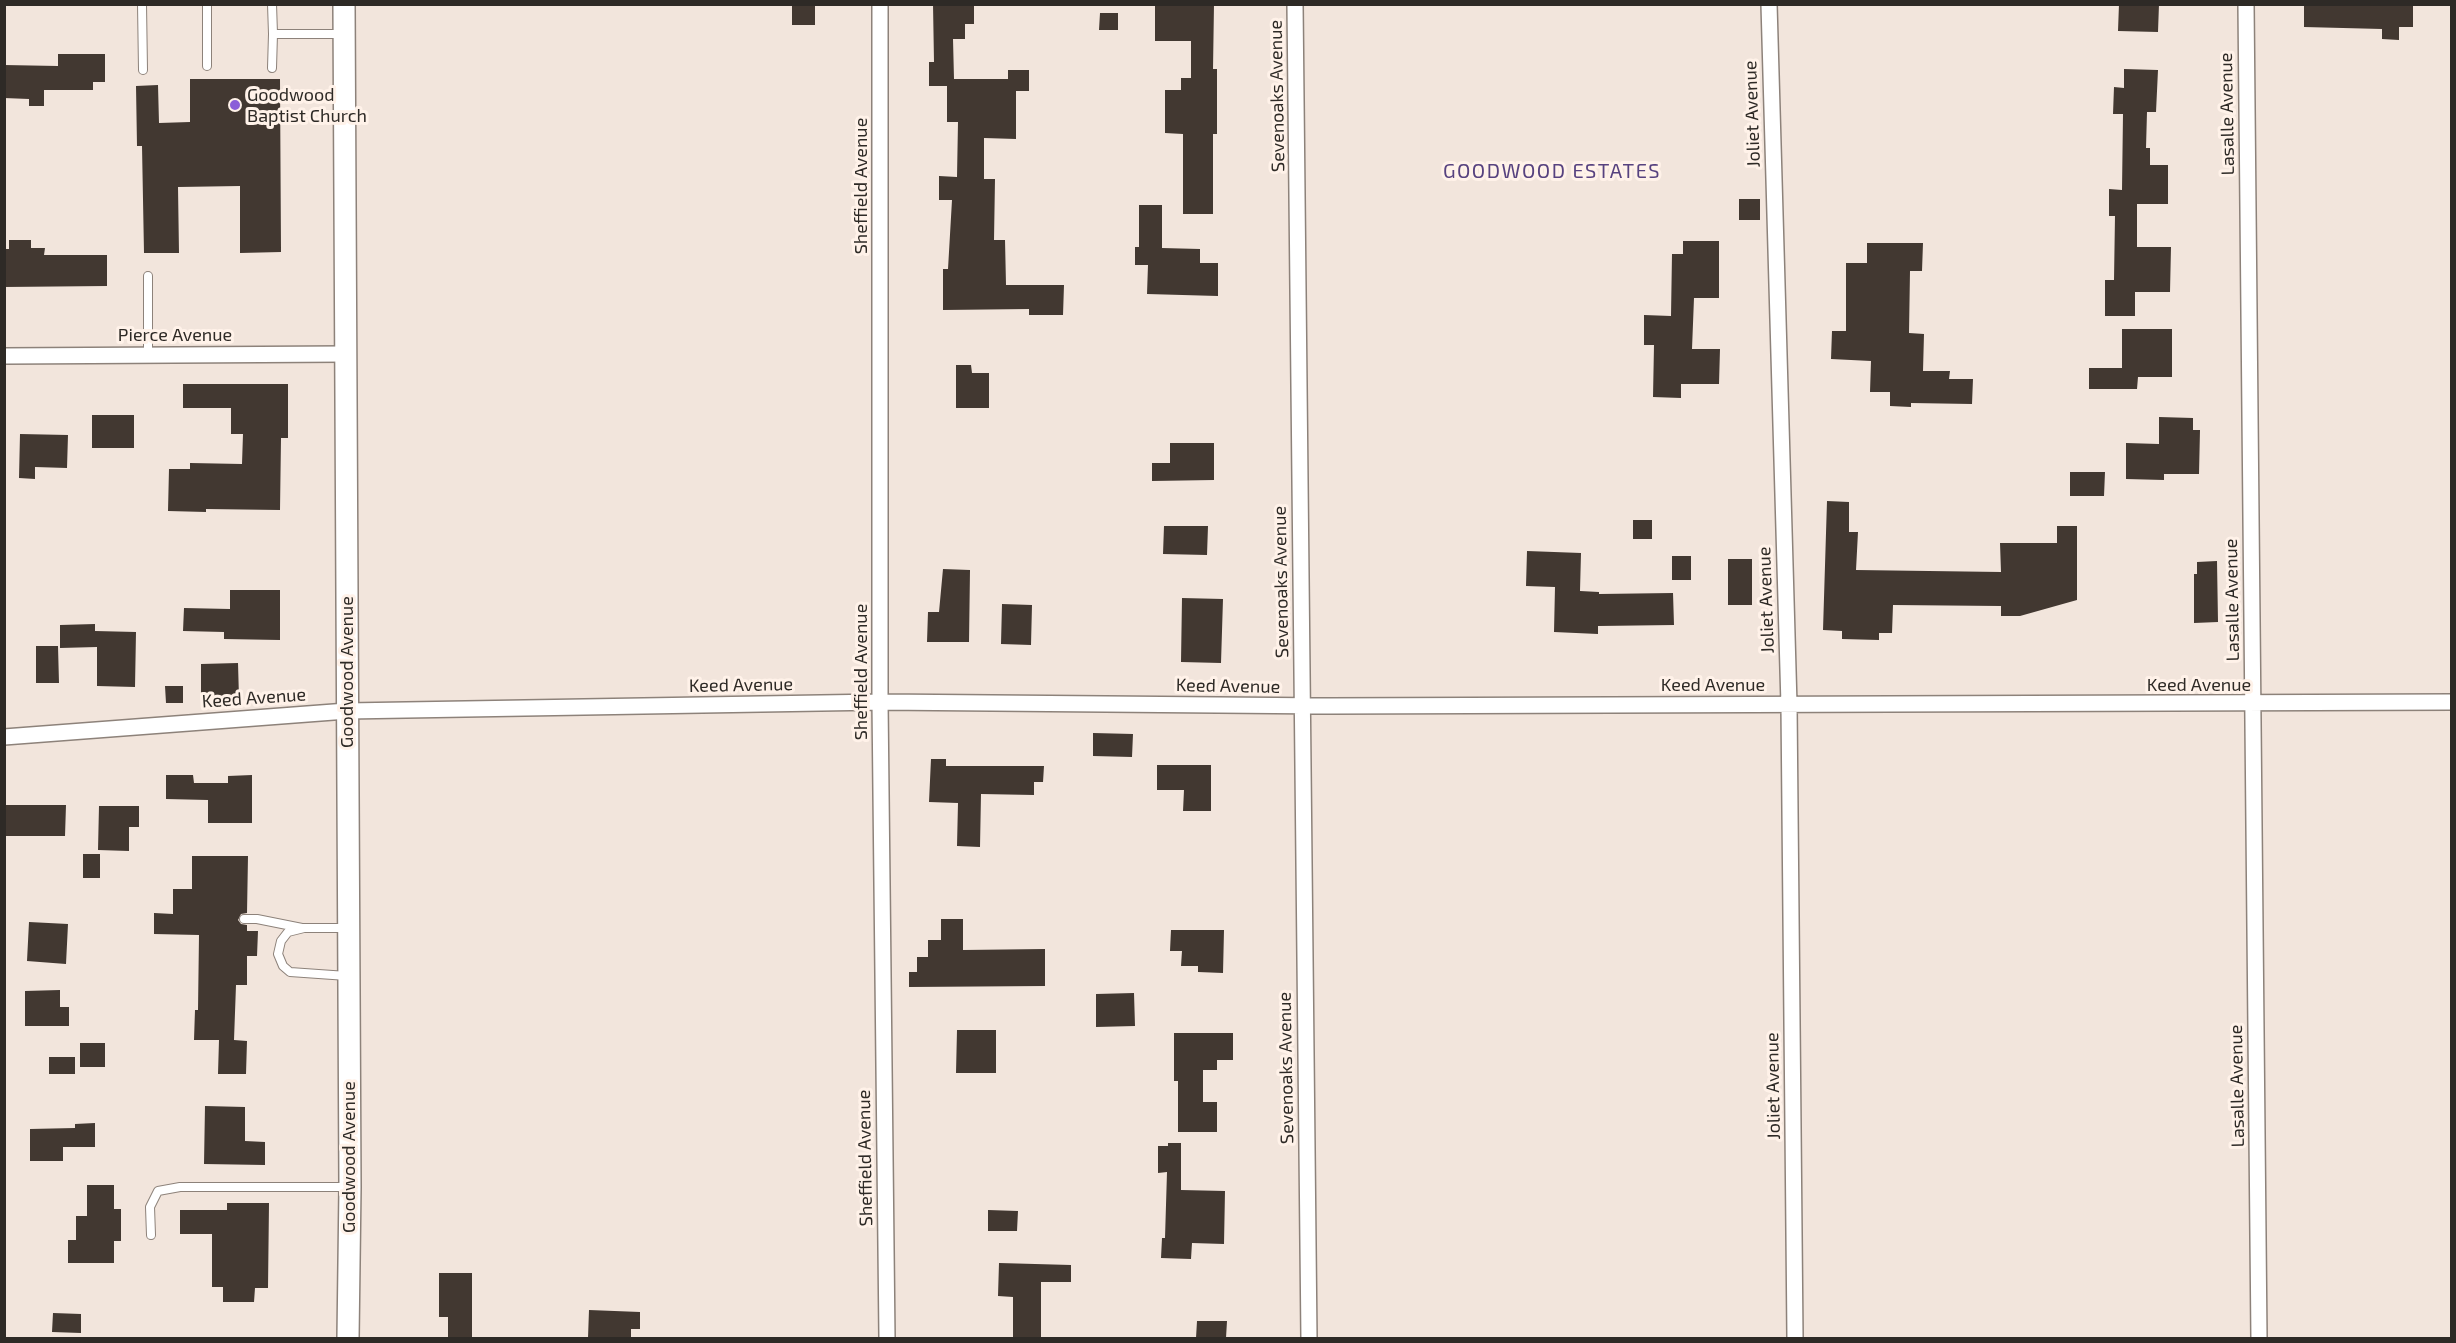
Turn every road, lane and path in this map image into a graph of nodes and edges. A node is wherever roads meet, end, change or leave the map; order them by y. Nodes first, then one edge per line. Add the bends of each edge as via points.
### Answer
1 (142, 4) edge
2 (207, 4) edge
3 (272, 4) edge
4 (344, 4) edge
5 (880, 4) edge
6 (1295, 4) edge
7 (1769, 4) edge
8 (2246, 4) edge
9 (273, 34) junction
10 (344, 34) junction
11 (207, 66) dead end
12 (272, 68) dead end
13 (143, 70) dead end
14 (148, 276) dead end
15 (346, 354) junction
16 (148, 355) junction
17 (4, 356) edge
18 (880, 702) junction
19 (2451, 702) edge
20 (2253, 704) junction
21 (1789, 705) junction
22 (1302, 706) junction
23 (347, 711) junction
24 (4, 737) edge
25 (244, 919) dead end
26 (304, 928) junction
27 (348, 928) junction
28 (349, 976) junction
29 (350, 1187) junction
30 (151, 1235) dead end
31 (348, 1338) edge
32 (887, 1338) edge
33 (1309, 1338) edge
34 (1795, 1338) edge
35 (2259, 1338) edge

1 - 13 lane
2 - 11 lane
3 - 9 lane
4 - 10 street, Goodwood Avenue
5 - 18 street, Sheffield Avenue
6 - 22 street, Sevenoaks Avenue
7 - 21 street, Joliet Avenue
8 - 20 street, Lasalle Avenue
9 - 10 lane
9 - 12 lane
10 - 15 street, Goodwood Avenue
14 - 16 lane
15 - 16 street, Pierce Avenue
15 - 23 street, Goodwood Avenue
16 - 17 street, Pierce Avenue
18 - 22 street, Keed Avenue
18 - 23 street, Keed Avenue
18 - 32 street, Sheffield Avenue
19 - 20 street, Keed Avenue
20 - 21 street, Keed Avenue
20 - 35 street, Lasalle Avenue
21 - 22 street, Keed Avenue
21 - 34 street, Joliet Avenue
22 - 33 street, Sevenoaks Avenue
23 - 24 street, Keed Avenue
23 - 27 street, Goodwood Avenue
25 - 26 lane
26 - 27 lane
26 - 28 lane via 288,932 282,941 278,954 283,966 290,972
27 - 28 street, Goodwood Avenue
28 - 29 street, Goodwood Avenue
29 - 30 lane via 180,1187 158,1191 150,1208
29 - 31 street, Goodwood Avenue

